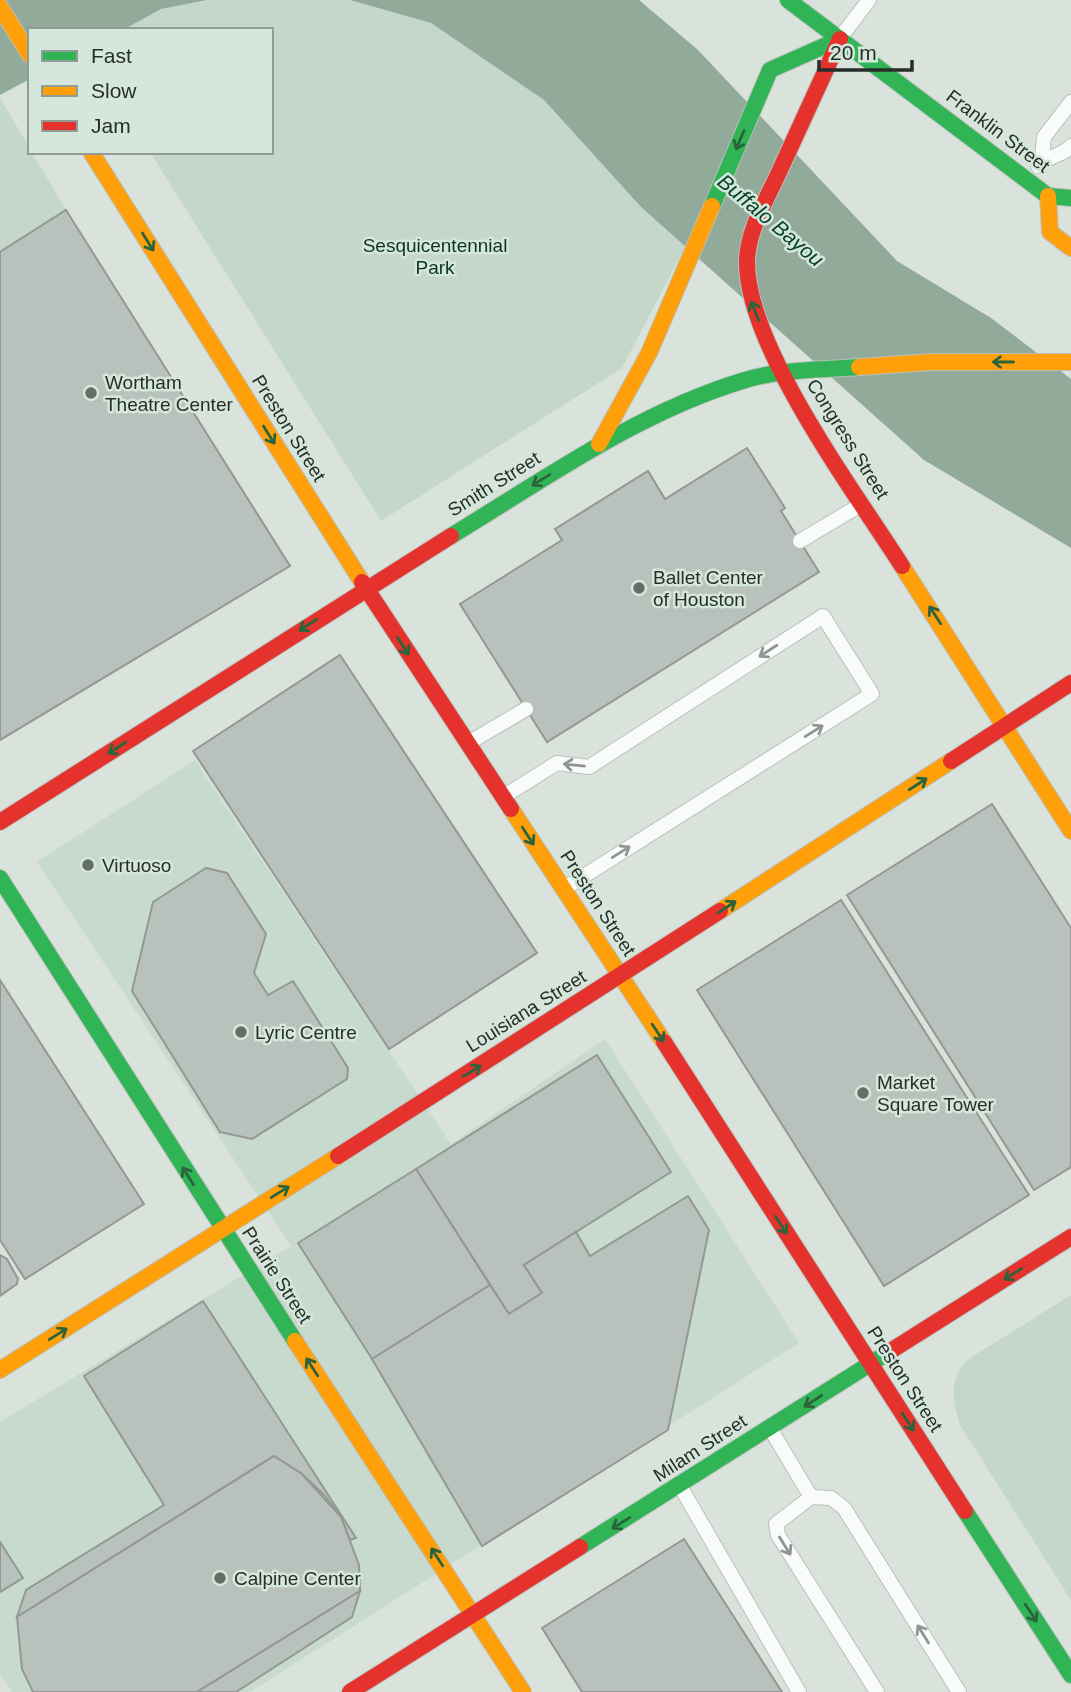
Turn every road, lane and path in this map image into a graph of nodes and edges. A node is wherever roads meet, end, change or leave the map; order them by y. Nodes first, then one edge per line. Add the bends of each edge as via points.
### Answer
1 (788, 0) edge
2 (869, 0) edge
3 (0, 7) edge
4 (840, 39) junction
5 (28, 52) edge
6 (1071, 102) edge
7 (1071, 146) edge
8 (92, 154) edge
9 (1042, 160) junction
10 (1027, 179) junction
11 (1048, 196) junction
12 (1071, 198) edge
13 (1071, 248) edge
14 (1071, 362) edge
15 (784, 373) junction
16 (599, 444) junction
17 (863, 503) junction
18 (800, 541) dead end
19 (366, 589) junction
20 (1071, 683) edge
21 (526, 709) dead end
22 (1006, 726) junction
23 (468, 744) junction
24 (503, 797) junction
25 (0, 822) edge
26 (1071, 831) edge
27 (0, 878) edge
28 (564, 888) junction
29 (621, 976) junction
30 (222, 1229) junction
31 (1071, 1237) edge
32 (871, 1364) junction
33 (0, 1370) edge
34 (770, 1428) junction
35 (680, 1486) junction
36 (811, 1497) junction
37 (474, 1614) junction
38 (1071, 1675) edge
39 (350, 1692) edge
40 (523, 1692) edge
41 (799, 1692) edge
42 (877, 1692) edge
43 (959, 1692) edge

1 - 4 main road, Franklin Street
2 - 4 lane
3 - 5 main road
4 - 10 main road, Franklin Street
15 -> 4 main road, Congress Street via 751,299 747,258 757,220
4 -> 16 main road via 770,70 649,353
6 - 9 lane via 1044,137
7 - 9 lane
8 -> 19 main road, Preston Street
9 - 10 lane
10 - 11 main road, Franklin Street
11 - 12 main road, Franklin Street
11 - 13 main road, Franklin Street via 1050,232
14 -> 15 main road, Smith Street via 931,362
15 - 16 main road, Smith Street via 702,393
15 - 17 main road, Congress Street
16 -> 19 main road, Smith Street
17 - 18 lane
22 -> 17 main road, Congress Street
19 -> 23 main road, Preston Street
19 -> 25 main road, Smith Street via 210,695
20 - 22 main road, Louisiana Street
21 - 23 lane
22 - 26 main road, Congress Street
29 -> 22 main road, Louisiana Street
23 - 24 main road, Preston Street
24 -> 28 main road, Preston Street
28 -> 24 lane via 872,694 823,616 589,767 557,763
30 -> 27 main road, Prairie Street
28 - 29 main road, Preston Street
30 -> 29 main road, Louisiana Street
29 -> 32 main road, Preston Street
33 -> 30 main road, Louisiana Street
37 -> 30 main road, Prairie Street
31 -> 32 main road, Milam Street
32 -> 34 main road, Milam Street
32 -> 38 main road, Preston Street
34 - 35 main road, Milam Street
34 - 36 lane
35 -> 37 main road, Milam Street
35 - 41 lane
36 -> 42 lane via 776,1524 778,1535
43 -> 36 lane via 844,1508 831,1498
37 - 39 main road, Milam Street
37 - 40 main road, Prairie Street

